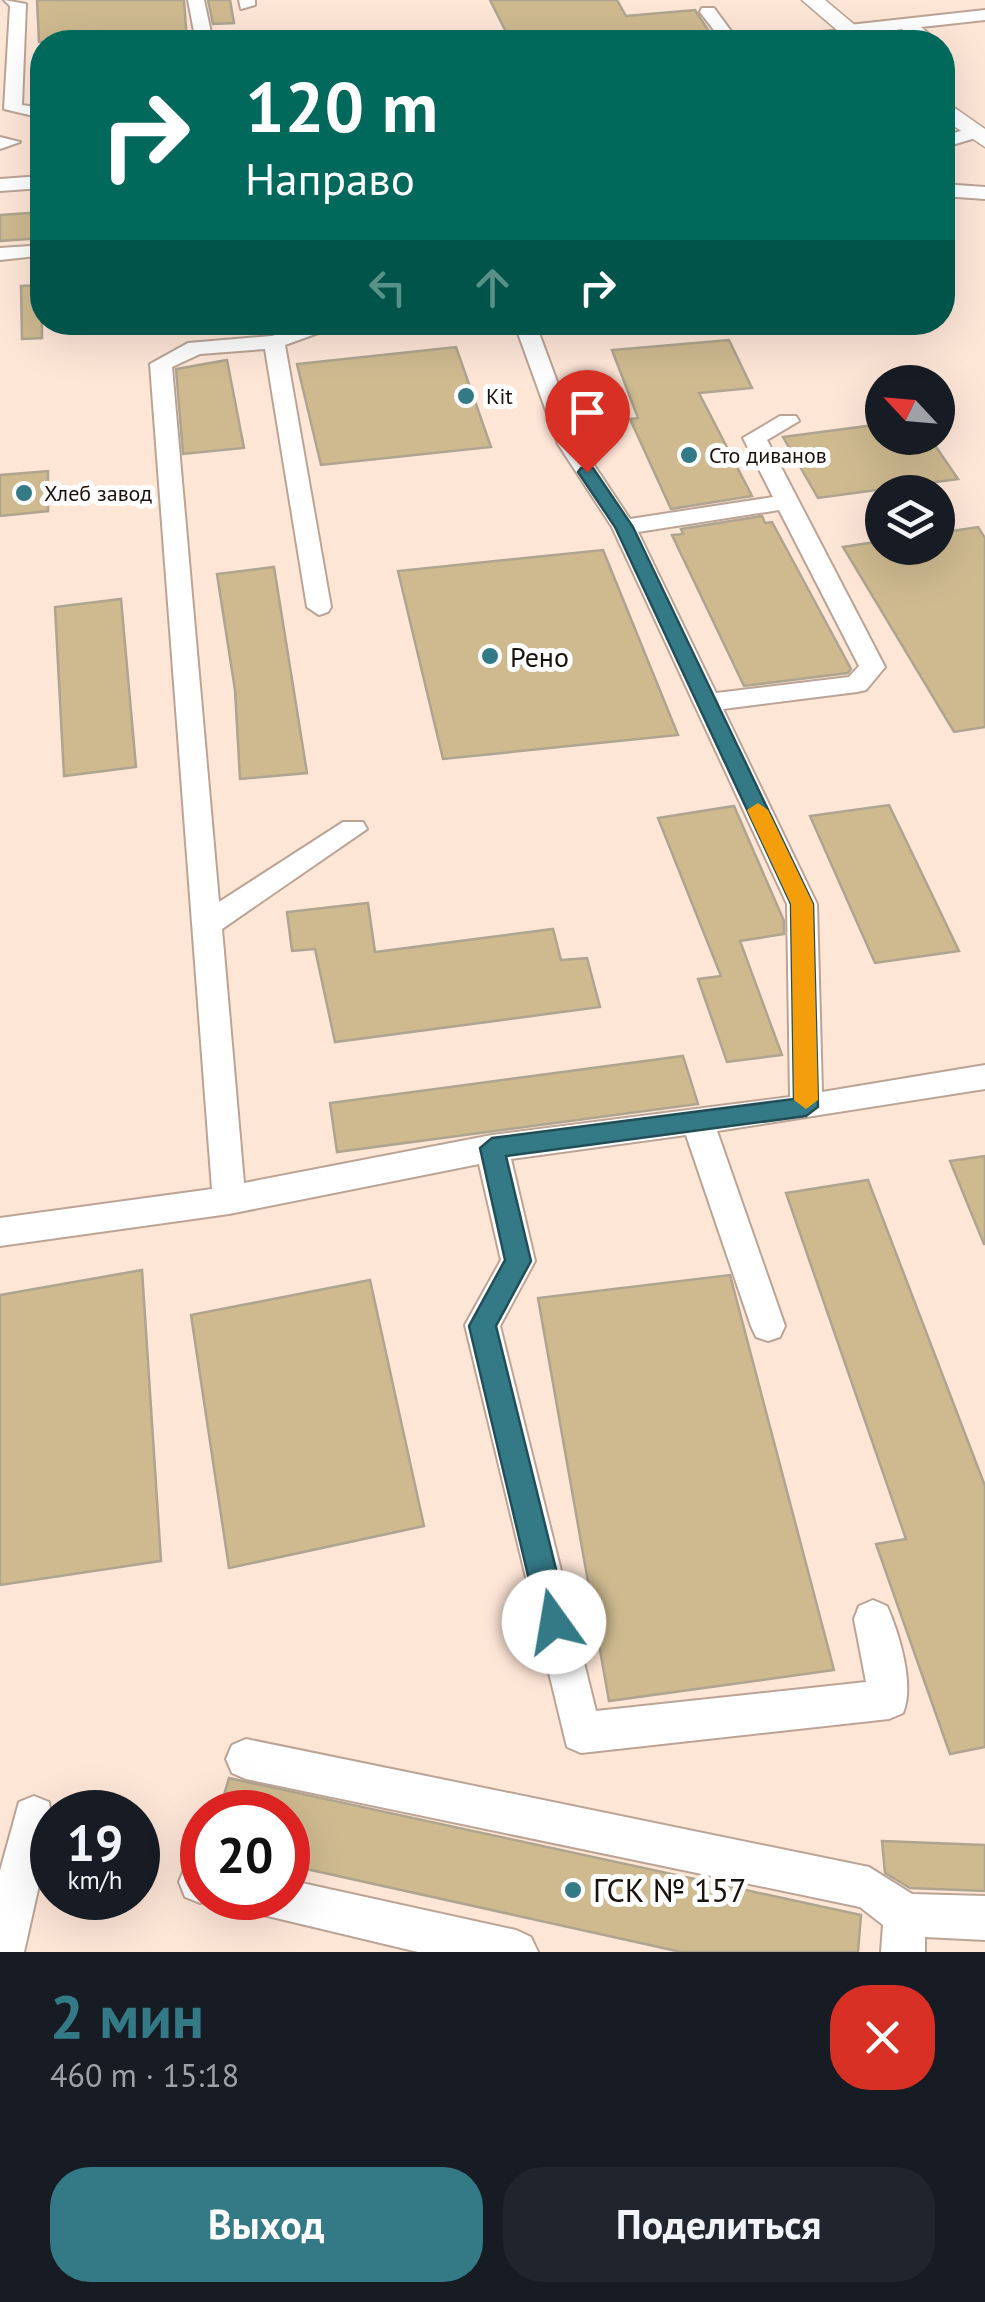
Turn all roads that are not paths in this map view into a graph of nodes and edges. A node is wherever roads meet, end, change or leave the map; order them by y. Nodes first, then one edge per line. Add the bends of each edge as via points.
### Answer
1 (12, 0) edge
2 (196, 0) edge
3 (812, 0) edge
4 (708, 12) dead end
5 (985, 16) edge
6 (906, 24) junction
7 (202, 30) edge
8 (722, 30) edge
9 (848, 30) edge
10 (880, 30) edge
11 (914, 30) edge
12 (30, 111) edge
13 (955, 116) edge
14 (981, 136) edge
15 (955, 141) edge
16 (30, 183) edge
17 (0, 185) edge
18 (955, 191) edge
19 (985, 193) edge
20 (30, 252) dead end
21 (0, 254) edge
22 (296, 335) edge
23 (529, 335) edge
24 (274, 342) junction
25 (788, 421) dead end
26 (786, 502) junction
27 (624, 527) junction
28 (319, 607) dead end
29 (707, 702) junction
30 (353, 829) dead end
31 (207, 924) junction
32 (985, 1077) edge
33 (806, 1107) junction
34 (697, 1120) junction
35 (492, 1148) junction
36 (229, 1200) junction
37 (0, 1232) edge
38 (768, 1326) dead end
39 (873, 1620) dead end
40 (246, 1759) dead end
41 (30, 1834) edge
42 (310, 1907) edge
43 (985, 1918) edge
44 (904, 1934) edge
45 (2, 1952) edge
46 (516, 1952) edge

1 - 12 lane via 18,4 14,109
2 - 7 lane
3 - 9 main road
4 - 8 lane
5 - 6 lane
6 - 10 lane
6 - 11 lane
13 - 14 main road
14 - 15 lane
16 - 17 lane
18 - 19 lane
20 - 21 lane
22 - 24 lane
23 - 27 lane via 569,444
24 - 28 lane
24 - 31 lane via 196,348 161,364
25 - 26 lane via 754,438
26 - 27 lane
26 - 29 lane via 872,667 858,684
27 - 29 lane
29 - 33 lane via 802,904
30 - 31 lane
31 - 36 lane
32 - 33 lane
33 - 34 lane
34 - 35 lane
34 - 38 lane
35 - 36 lane
35 - 39 lane via 518,1261 482,1326 580,1733 888,1699
36 - 37 lane
40 - 44 lane via 868,1888
41 - 45 lane
42 - 46 lane
43 - 44 lane

